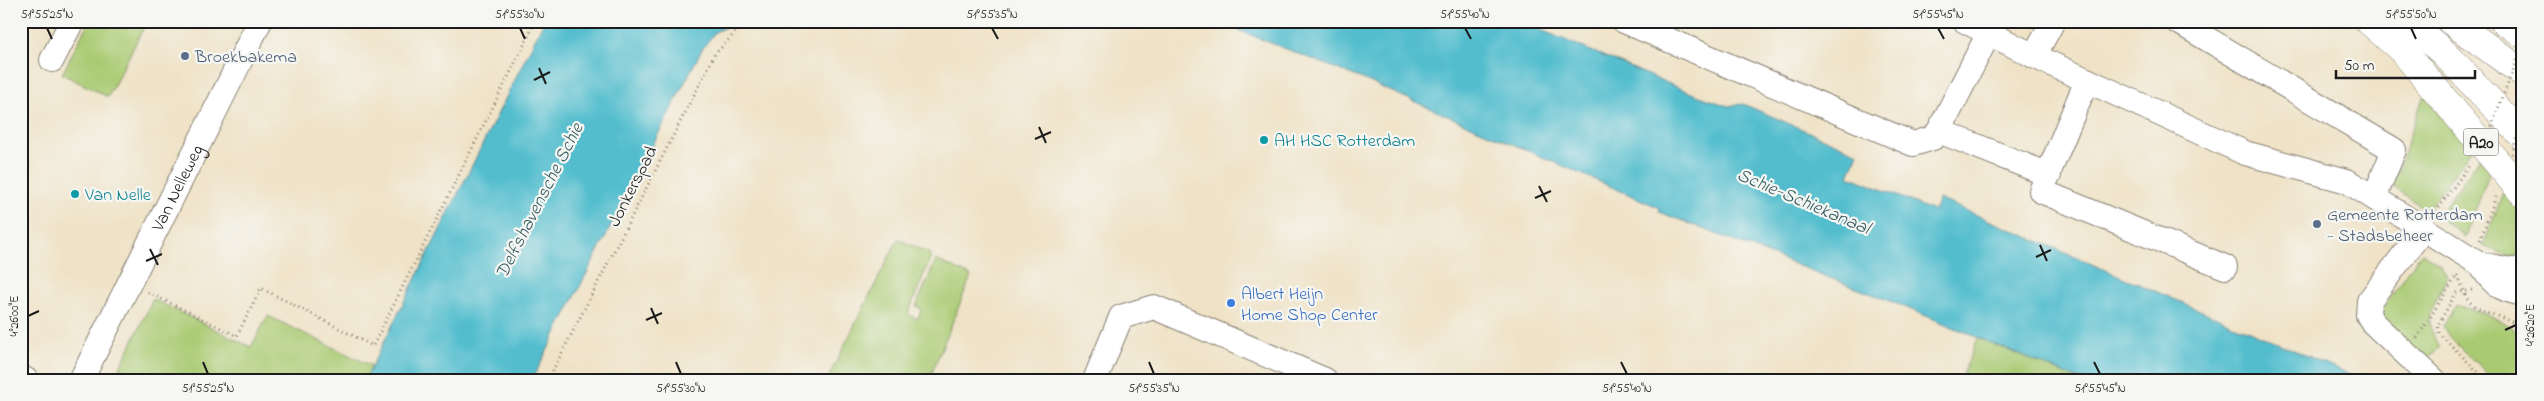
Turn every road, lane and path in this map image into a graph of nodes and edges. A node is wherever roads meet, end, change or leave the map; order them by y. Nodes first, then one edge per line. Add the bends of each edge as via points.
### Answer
1 (72, 21) edge
2 (260, 21) edge
3 (536, 21) edge
4 (758, 21) edge
5 (1624, 21) edge
6 (1965, 21) edge
7 (2053, 21) edge
8 (2177, 21) edge
9 (2369, 21) edge
10 (2407, 21) edge
11 (2451, 21) edge
12 (2504, 21) edge
13 (1992, 28) edge
14 (2523, 34) edge
15 (2523, 45) edge
16 (2034, 56) junction
17 (52, 60) dead end
18 (2523, 72) edge
19 (2086, 80) junction
20 (2523, 113) edge
21 (1939, 131) junction
22 (2517, 145) edge
23 (2478, 153) junction
24 (2048, 175) junction
25 (2523, 193) edge
26 (2374, 198) junction
27 (2424, 228) junction
28 (2480, 264) junction
29 (2225, 267) dead end
30 (2523, 267) edge
31 (2450, 270) dead end
32 (2457, 275) junction
33 (130, 282) junction
34 (2472, 290) dead end
35 (2465, 292) junction
36 (2523, 294) edge
37 (2523, 328) edge
38 (2407, 355) junction
39 (21, 377) edge
40 (26, 380) edge
41 (81, 380) edge
42 (548, 380) edge
43 (1095, 380) edge
44 (1325, 380) edge
45 (2434, 380) edge
46 (2486, 380) edge

1 - 17 street
2 - 33 street, Van Nelleweg
3 - 33 path via 373,346 261,288 237,336
4 - 42 path, Jonkerspad via 735,33 715,54
5 - 21 street via 1913,144 1933,138
6 - 13 street
7 - 16 street
8 - 26 street via 2394,150
9 - 23 highway, A20 via 2403,51
10 - 22 highway, A20 via 2444,53
11 - 18 highway
12 - 14 highway
13 - 16 street
13 - 21 street
15 - 23 path, bridge
16 - 19 street
19 - 24 street
19 - 26 street via 2245,153 2347,182
20 - 22 path, bridge
21 - 24 street
23 - 25 highway, A20
23 - 27 path
24 - 29 street via 2041,191
26 - 27 street
27 - 28 street
27 - 38 street via 2369,301 2368,315 2373,323
28 - 30 street via 2516,271
28 - 36 street via 2488,277 2503,290
31 - 32 path
32 - 35 path
32 - 38 path
33 - 41 street, Van Nelleweg
34 - 35 path
35 - 37 path via 2468,301 2476,308
35 - 46 path via 2456,293 2438,325 2439,333
38 - 45 street
39 - 40 street
43 - 44 street via 1121,317 1154,307

